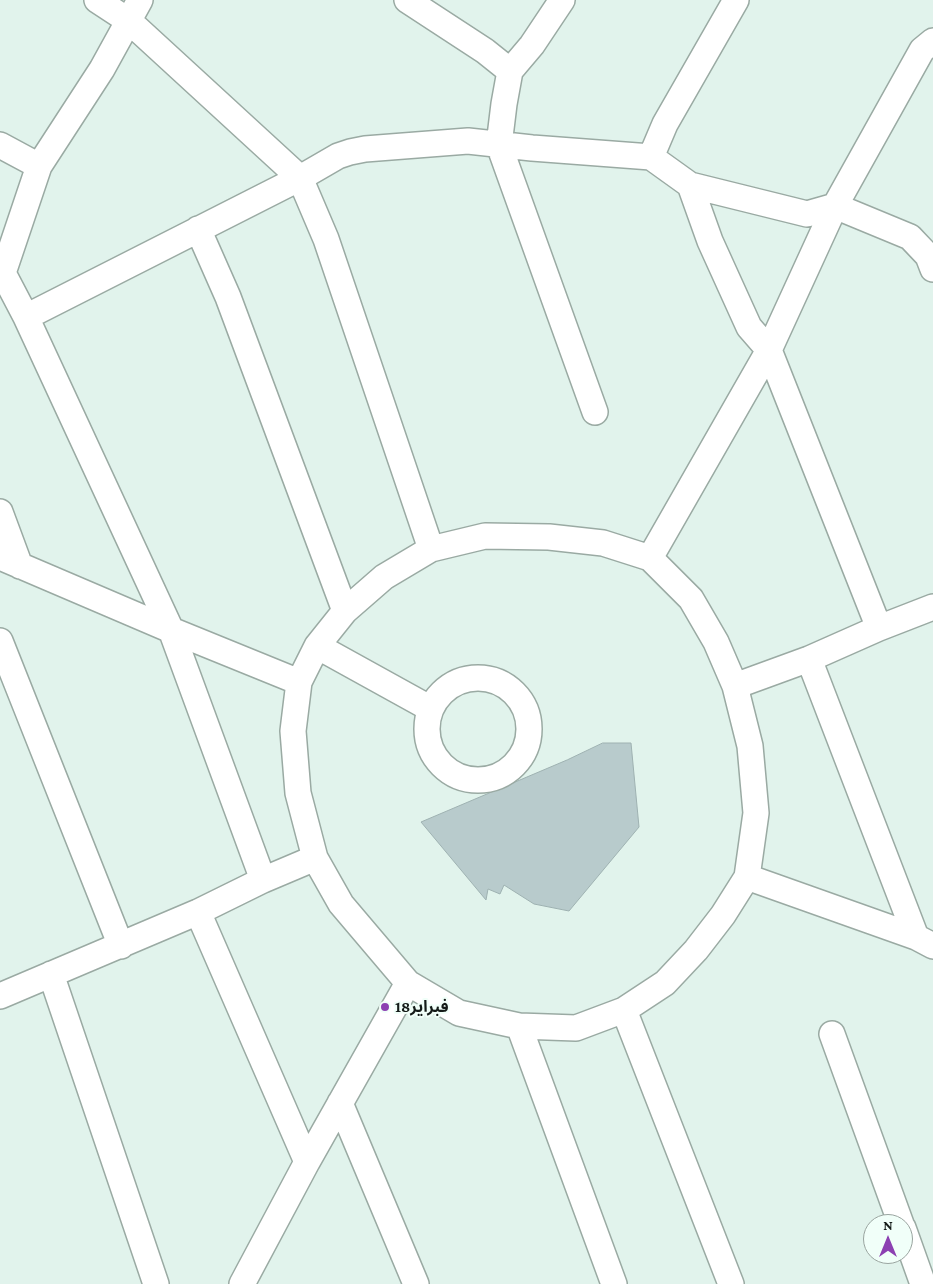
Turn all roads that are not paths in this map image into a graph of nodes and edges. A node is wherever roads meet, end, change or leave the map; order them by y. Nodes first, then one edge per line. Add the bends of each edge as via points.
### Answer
1 (97, 0) edge
2 (407, 0) edge
3 (562, 0) edge
4 (736, 0) edge
5 (135, 10) edge
6 (933, 41) edge
7 (510, 70) junction
8 (0, 145) edge
9 (499, 145) junction
10 (651, 157) junction
11 (39, 166) junction
12 (300, 178) junction
13 (690, 185) junction
14 (835, 206) junction
15 (198, 229) junction
16 (931, 259) edge
17 (2, 272) edge
18 (26, 317) junction
19 (769, 350) junction
20 (595, 412) dead end
21 (0, 512) edge
22 (431, 550) junction
23 (650, 558) junction
24 (10, 561) edge
25 (933, 607) edge
26 (345, 611) junction
27 (879, 628) junction
28 (171, 630) junction
29 (0, 641) edge
30 (317, 646) junction
31 (809, 658) junction
32 (299, 682) junction
33 (735, 686) junction
34 (431, 709) junction
35 (315, 858) junction
36 (747, 877) junction
37 (263, 880) junction
38 (198, 912) junction
39 (924, 942) edge
40 (121, 946) junction
41 (51, 974) junction
42 (408, 982) junction
43 (0, 996) edge
44 (624, 1010) junction
45 (519, 1026) junction
46 (832, 1034) dead end
47 (340, 1103) junction
48 (307, 1162) junction
49 (897, 1214) edge
50 (913, 1256) edge
51 (156, 1284) edge
52 (242, 1284) edge
53 (416, 1284) edge
54 (614, 1284) edge
55 (731, 1284) edge
56 (923, 1284) edge

1 - 5 street
2 - 7 street
3 - 7 street via 532,45
4 - 10 street via 665,124
5 - 11 street
5 - 12 street
6 - 14 street via 922,50
7 - 9 street
8 - 11 street
9 - 10 street
9 - 12 street via 468,141 366,149 338,156
9 - 20 street
10 - 13 street
11 - 17 street
12 - 15 street
12 - 22 street via 326,239
13 - 14 street via 807,214
13 - 19 street via 710,241 749,327
14 - 16 street via 910,237
14 - 19 street
15 - 18 street
15 - 26 street via 228,297
17 - 18 street
18 - 28 street
19 - 23 street
19 - 27 street
21 - 24 street
22 - 23 street via 485,536 549,537 603,543
22 - 26 street via 384,577
23 - 33 street via 691,599 716,642
24 - 28 street
25 - 27 street
26 - 30 street
27 - 31 street
28 - 32 street
28 - 37 street
29 - 40 street
30 - 32 street
30 - 34 street
31 - 33 street
31 - 39 street
32 - 35 street via 293,731 298,792
33 - 36 street via 750,746 756,814
34 - 34 street via 446,690 469,679 482,679 506,687 523,705 527,717 529,730 522,754 514,764 493,778 467,779 455,775 444,768 430,747 427,722
35 - 37 street
35 - 42 street via 341,904
36 - 39 street
36 - 44 street via 696,950 665,983
37 - 38 street
38 - 40 street
38 - 48 street
40 - 41 street
41 - 43 street
41 - 51 street
42 - 45 street via 459,1013
42 - 47 street
44 - 45 street via 576,1028
44 - 55 street
45 - 54 street
46 - 49 street
47 - 48 street
47 - 53 street
48 - 52 street
50 - 56 street

